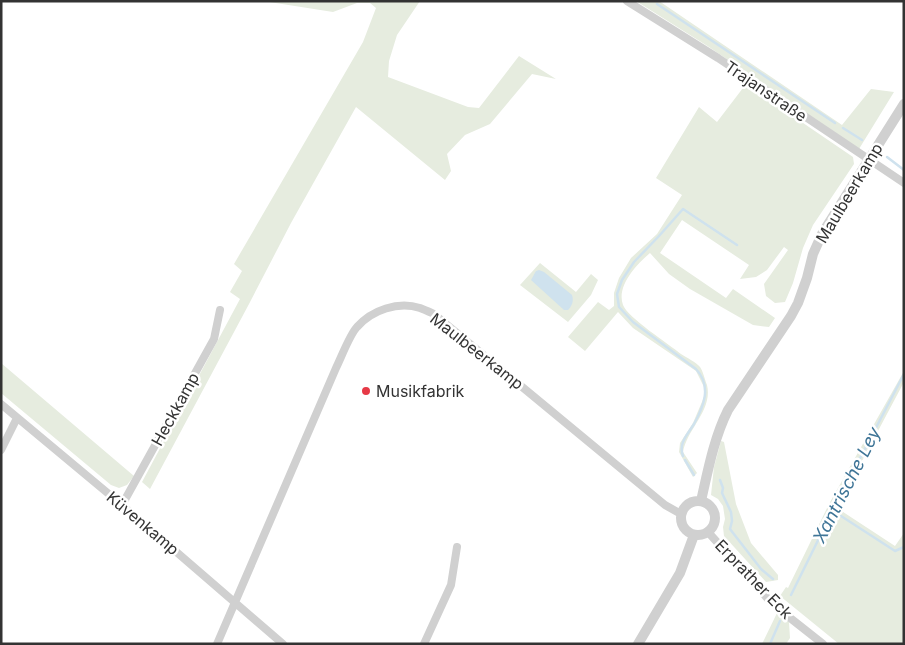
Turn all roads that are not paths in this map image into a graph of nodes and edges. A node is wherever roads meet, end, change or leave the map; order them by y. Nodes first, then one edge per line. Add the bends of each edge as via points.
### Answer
1 (627, 1) edge
2 (904, 104) edge
3 (869, 160) junction
4 (904, 183) edge
5 (220, 310) dead end
6 (1, 404) edge
7 (17, 418) junction
8 (1, 450) edge
9 (701, 501) junction
10 (122, 505) junction
11 (681, 514) junction
12 (708, 532) junction
13 (694, 535) junction
14 (456, 546) dead end
15 (234, 602) junction
16 (217, 644) edge
17 (283, 644) edge
18 (424, 644) edge
19 (638, 644) edge
20 (823, 644) edge

1 - 3 street, Trajanstraße
2 - 3 street, Maulbeerkamp
3 - 4 street, Trajanstraße
3 - 9 street, Maulbeerkamp via 822,234 791,316 720,426
5 - 10 street, Heckkamp via 214,339
6 - 7 street, Küvenkamp
7 - 8 street
7 - 10 street, Küvenkamp
9 - 11 street via 688,504
9 - 12 street via 715,514 713,527
10 - 15 street, Küvenkamp
11 - 13 street, Maulbeerkamp via 683,527
11 - 15 street, Maulbeerkamp via 434,314 403,306 385,308 370,315 356,328
12 - 13 street
12 - 20 street, Erprather Eck via 768,599
13 - 19 street via 680,573
14 - 18 street via 451,585
15 - 16 street, Maulbeerkamp
15 - 17 street, Küvenkamp

